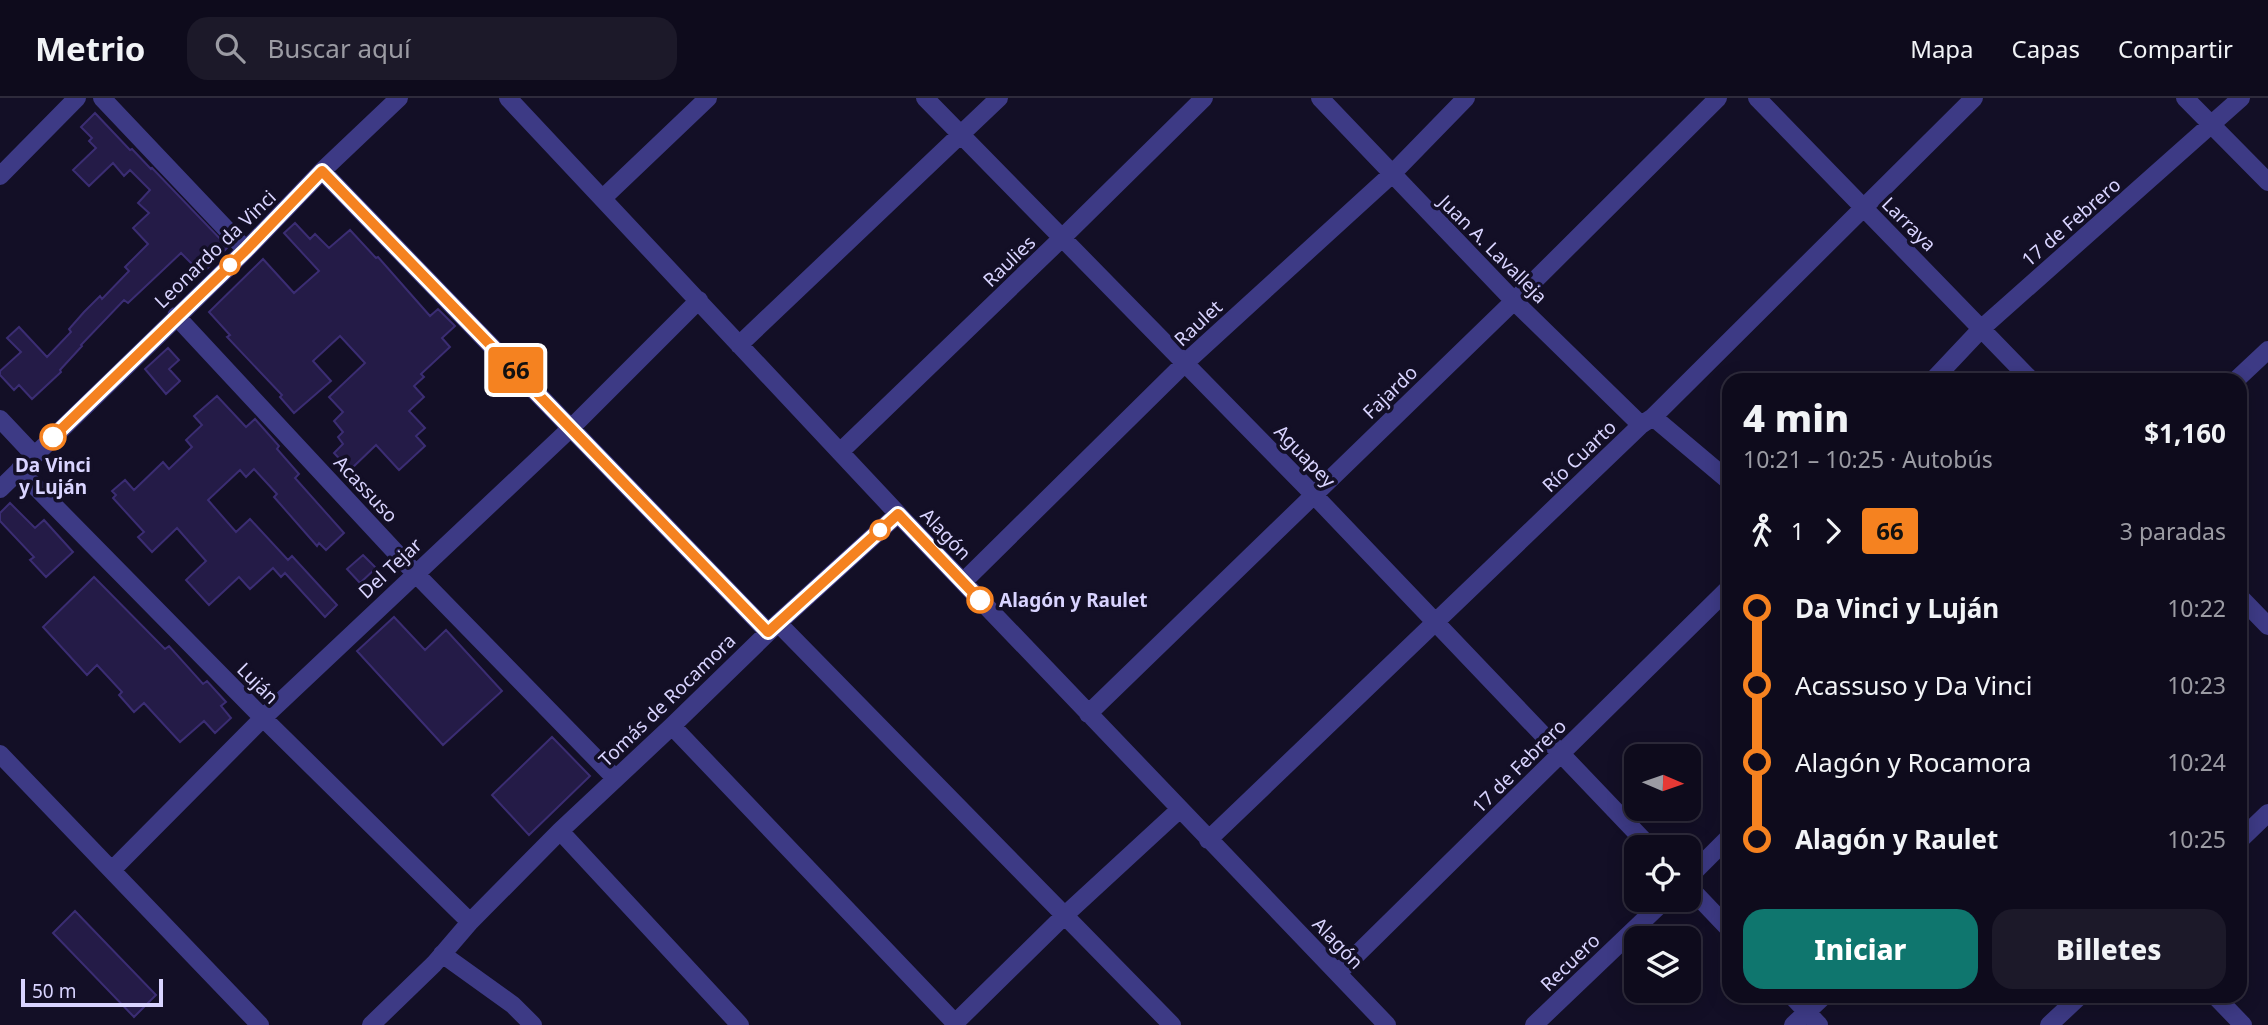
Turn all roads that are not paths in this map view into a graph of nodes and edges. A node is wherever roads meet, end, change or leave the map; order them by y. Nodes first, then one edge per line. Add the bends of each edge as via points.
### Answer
1 (77, 98) edge
2 (102, 98) edge
3 (400, 98) edge
4 (508, 98) edge
5 (708, 98) edge
6 (925, 98) edge
7 (999, 98) edge
8 (1203, 98) edge
9 (1320, 98) edge
10 (1466, 98) edge
11 (1718, 98) edge
12 (1757, 98) edge
13 (1975, 98) edge
14 (2185, 98) edge
15 (2241, 98) edge
16 (2212, 126) junction
17 (961, 135) junction
18 (322, 171) junction
19 (1391, 174) junction
20 (0, 176) edge
21 (2268, 182) edge
22 (603, 198) junction
23 (1863, 208) junction
24 (1063, 237) junction
25 (246, 250) junction
26 (699, 300) junction
27 (1514, 301) junction
28 (176, 316) junction
29 (1982, 328) junction
30 (739, 345) junction
31 (2268, 350) edge
32 (1185, 363) junction
33 (1940, 373) edge
34 (2024, 373) edge
35 (2243, 373) edge
36 (0, 419) edge
37 (1647, 421) junction
38 (572, 427) junction
39 (841, 451) junction
40 (34, 455) junction
41 (19, 470) junction
42 (1722, 476) edge
43 (0, 489) edge
44 (1313, 494) junction
45 (898, 514) junction
46 (415, 573) junction
47 (963, 582) junction
48 (1722, 595) edge
49 (2247, 604) edge
50 (1435, 622) junction
51 (2268, 626) edge
52 (773, 627) junction
53 (1088, 714) junction
54 (263, 718) junction
55 (672, 726) junction
56 (0, 754) edge
57 (1560, 754) junction
58 (615, 778) junction
59 (1179, 810) junction
60 (2268, 813) edge
61 (560, 831) junction
62 (2247, 834) edge
63 (1638, 835) edge
64 (1208, 840) junction
65 (1722, 844) edge
66 (1701, 865) edge
67 (113, 869) junction
68 (1701, 900) edge
69 (1652, 912) edge
70 (1066, 915) junction
71 (470, 922) junction
72 (1722, 922) edge
73 (442, 954) junction
74 (1338, 973) junction
75 (1799, 1003) edge
76 (2073, 1003) edge
77 (2222, 1003) edge
78 (1813, 1018) edge
79 (955, 1024) edge
80 (260, 1025) edge
81 (371, 1025) edge
82 (533, 1025) edge
83 (740, 1025) edge
84 (1172, 1025) edge
85 (1387, 1025) edge
86 (1534, 1025) edge
87 (1793, 1025) edge
88 (2049, 1025) edge
89 (2244, 1025) edge

1 - 20 street
2 - 25 street
3 - 18 street, Leonardo da Vinci
4 - 22 street, Alagón
5 - 22 street
6 - 17 street, Aguapey
7 - 17 street
8 - 24 street, Raulies
9 - 19 street, Juan A. Lavalleja
10 - 19 street, Raulet
11 - 27 street, Fajardo
12 - 23 street, Larraya
13 - 23 street, Río Cuarto
14 - 16 street
15 - 16 street, 17 de Febrero
16 - 21 street
16 - 29 street, 17 de Febrero
17 - 24 street, Aguapey
17 - 30 street
18 - 25 street, Leonardo da Vinci
18 - 38 street
19 - 27 street, Juan A. Lavalleja
19 - 32 street, Raulet
22 - 26 street, Alagón
23 - 29 street, Larraya
23 - 37 street, Río Cuarto
24 - 32 street, Aguapey
24 - 39 street, Raulies
25 - 28 street, Leonardo da Vinci
26 - 30 street, Alagón
26 - 38 street, Del Tejar
27 - 37 street, Juan A. Lavalleja
27 - 44 street, Fajardo
28 - 40 street, Leonardo da Vinci
28 - 46 street, Acassuso
29 - 33 street, 17 de Febrero
29 - 34 street, Larraya
30 - 39 street, Alagón
31 - 35 street
32 - 44 street, Aguapey
32 - 47 street, Raulet
36 - 40 street
37 - 42 street, Juan A. Lavalleja
37 - 50 street, Río Cuarto
38 - 46 street, Del Tejar
38 - 52 street
39 - 45 street, Alagón
40 - 41 street, Leonardo da Vinci
41 - 43 street, Leonardo da Vinci
41 - 54 street, Luján
44 - 50 street, Aguapey
44 - 53 street, Fajardo
45 - 47 street, Alagón
45 - 52 street, Tomás de Rocamora
46 - 54 street, Del Tejar
46 - 58 street, Acassuso
47 - 53 street, Alagón
48 - 57 street, 17 de Febrero
49 - 51 street
50 - 57 street, Aguapey
50 - 64 street, Río Cuarto
52 - 55 street, Tomás de Rocamora
52 - 70 street
53 - 59 street, Alagón
54 - 67 street, Del Tejar
54 - 71 street, Luján
55 - 58 street, Tomás de Rocamora
55 - 79 street
56 - 67 street
57 - 63 street, Aguapey
57 - 74 street, 17 de Febrero
58 - 61 street, Tomás de Rocamora
59 - 64 street, Alagón
59 - 70 street
60 - 62 street
61 - 71 street, Tomás de Rocamora
61 - 83 street
64 - 74 street, Alagón
65 - 66 street
67 - 80 street
68 - 72 street
69 - 86 street, Recuero
70 - 79 street
70 - 84 street
71 - 73 street, Tomás de Rocamora
73 - 81 street, Tomás de Rocamora
73 - 82 street
74 - 85 street, Alagón
75 - 78 street
76 - 88 street
77 - 89 street
78 - 87 street

